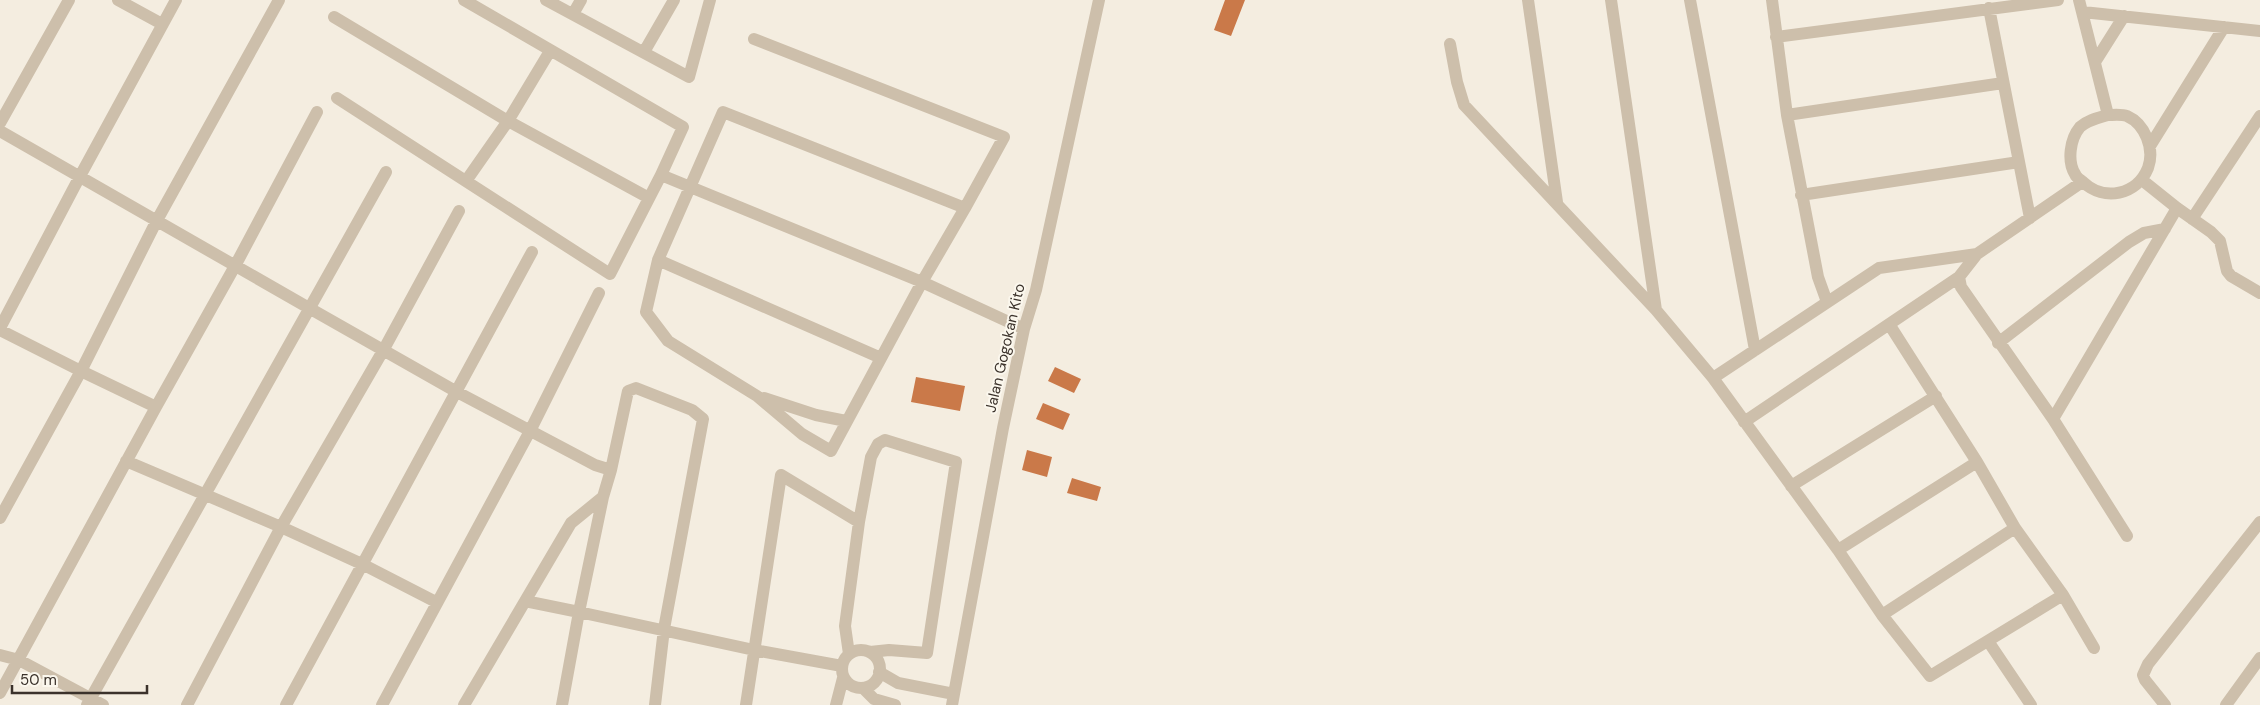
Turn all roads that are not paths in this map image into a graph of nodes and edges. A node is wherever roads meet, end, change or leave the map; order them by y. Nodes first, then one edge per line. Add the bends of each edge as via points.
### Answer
1 (69, 0) edge
2 (118, 0) edge
3 (176, 0) edge
4 (279, 0) edge
5 (464, 0) edge
6 (546, 0) edge
7 (581, 0) edge
8 (674, 0) edge
9 (710, 0) edge
10 (1099, 0) edge
11 (1528, 0) edge
12 (1610, 0) edge
13 (1690, 0) edge
14 (1772, 0) edge
15 (2058, 0) edge
16 (2081, 6) edge
17 (1989, 8) junction
18 (573, 14) junction
19 (2124, 16) junction
20 (334, 17) dead end
21 (162, 24) junction
22 (2224, 27) junction
23 (2260, 31) edge
24 (1776, 37) junction
25 (754, 38) dead end
26 (1450, 44) dead end
27 (550, 51) junction
28 (644, 52) junction
29 (2095, 62) junction
30 (2003, 83) junction
31 (337, 98) dead end
32 (317, 112) dead end
33 (1786, 115) junction
34 (2108, 115) junction
35 (2260, 116) edge
36 (508, 121) junction
37 (0, 123) edge
38 (0, 131) edge
39 (2150, 146) junction
40 (2019, 162) junction
41 (386, 172) dead end
42 (661, 175) junction
43 (79, 178) junction
44 (2142, 180) junction
45 (466, 181) junction
46 (2082, 182) junction
47 (690, 185) junction
48 (1801, 194) junction
49 (649, 198) junction
50 (1557, 202) junction
51 (965, 208) junction
52 (2177, 208) junction
53 (459, 211) dead end
54 (2030, 218) junction
55 (2192, 219) junction
56 (156, 222) junction
57 (2165, 229) junction
58 (532, 252) dead end
59 (1977, 254) junction
60 (658, 260) junction
61 (235, 266) junction
62 (1959, 277) junction
63 (922, 282) junction
64 (599, 292) dead end
65 (2260, 293) edge
66 (1827, 302) junction
67 (309, 308) junction
68 (1656, 310) junction
69 (1889, 324) junction
70 (0, 329) edge
71 (1024, 329) junction
72 (1998, 343) junction
73 (384, 349) junction
74 (1754, 350) junction
75 (881, 358) junction
76 (81, 371) junction
77 (1713, 378) junction
78 (458, 392) junction
79 (757, 396) junction
80 (1936, 396) junction
81 (156, 407) junction
82 (2053, 419) junction
83 (846, 421) junction
84 (1744, 422) junction
85 (530, 432) junction
86 (126, 461) junction
87 (1977, 462) junction
88 (611, 470) junction
89 (1790, 486) junction
90 (204, 495) junction
91 (602, 497) junction
92 (0, 518) edge
93 (860, 522) junction
94 (2260, 522) edge
95 (281, 527) junction
96 (2015, 528) junction
97 (2127, 536) dead end
98 (1838, 550) junction
99 (364, 565) junction
100 (2062, 595) junction
101 (525, 601) junction
102 (436, 602) junction
103 (579, 612) junction
104 (1882, 615) junction
105 (664, 629) junction
106 (1988, 641) junction
107 (2094, 648) dead end
108 (754, 650) junction
109 (870, 652) junction
110 (849, 654) junction
111 (0, 655) edge
112 (2260, 658) edge
113 (19, 660) junction
114 (843, 672) junction
115 (879, 672) junction
116 (864, 688) junction
117 (0, 693) edge
118 (953, 700) edge
119 (89, 701) edge
120 (465, 704) edge
121 (103, 705) edge
122 (187, 705) edge
123 (286, 705) edge
124 (382, 705) edge
125 (562, 705) edge
126 (655, 705) edge
127 (746, 705) edge
128 (836, 705) edge
129 (895, 705) edge
130 (2031, 705) edge
131 (2165, 705) edge
132 (2226, 705) edge

1 - 37 street
2 - 21 street
3 - 21 street
4 - 56 street
5 - 27 street
6 - 18 street
7 - 18 street
8 - 28 street
9 - 28 street via 689,77
10 - 71 street, Jalan Gogokan Kito via 1036,290
11 - 50 street
12 - 68 street
13 - 74 street
14 - 24 street
15 - 17 street
16 - 19 street
16 - 29 street
17 - 24 street
17 - 30 street
18 - 28 street
19 - 22 street
19 - 29 street
20 - 36 street
21 - 43 street
22 - 23 street
22 - 39 street
24 - 33 street
25 - 51 street via 1004,137
26 - 50 street via 1464,105
27 - 36 street
27 - 42 street via 683,127
29 - 34 street
30 - 33 street
30 - 40 street
31 - 45 street
32 - 61 street
33 - 48 street
34 - 39 street via 2126,115 2143,128
34 - 46 street via 2093,119 2080,128 2073,141 2070,155 2075,174
35 - 55 street
36 - 45 street
36 - 49 street
38 - 43 street
39 - 44 street via 2149,165
40 - 48 street
40 - 54 street
41 - 67 street
42 - 47 street
42 - 49 street
43 - 56 street
43 - 70 street
44 - 46 street via 2126,191 2109,195
44 - 52 street
45 - 49 street via 610,274
46 - 54 street
47 - 51 street via 723,112
47 - 60 street
47 - 63 street
48 - 66 street via 1818,277
50 - 68 street
51 - 63 street
52 - 55 street
52 - 57 street
53 - 73 street
54 - 59 street
55 - 65 street via 2220,241 2231,276
56 - 61 street
56 - 76 street
57 - 72 street via 2144,233 2129,242
57 - 82 street
58 - 78 street
59 - 62 street
59 - 66 street via 1879,268
60 - 75 street
60 - 79 street via 646,312 668,341
61 - 67 street
61 - 81 street
62 - 69 street
62 - 72 street via 1961,287
63 - 71 street
63 - 75 street
64 - 85 street
66 - 74 street
67 - 73 street
67 - 90 street
68 - 77 street
69 - 80 street
69 - 84 street
70 - 76 street
71 - 118 street, Jalan Gogokan Kito
72 - 82 street
73 - 78 street
73 - 95 street
74 - 77 street
75 - 83 street
76 - 81 street
76 - 92 street
77 - 84 street
78 - 85 street
78 - 99 street
79 - 83 street
79 - 83 street via 802,434 831,451
80 - 87 street
80 - 89 street
81 - 86 street
82 - 97 street
84 - 89 street
85 - 88 street
85 - 102 street
86 - 90 street
86 - 113 street
87 - 96 street
87 - 98 street
88 - 91 street
88 - 105 street via 628,391 636,388 692,410 702,419
89 - 98 street
90 - 95 street
90 - 119 street
91 - 101 street via 571,524
91 - 103 street
93 - 108 street via 781,475
93 - 109 street via 872,457 881,441 895,441 956,462 927,654 889,650
93 - 110 street via 845,626
94 - 131 street via 2148,664 2143,674 2145,680
95 - 99 street
95 - 122 street
96 - 100 street
96 - 104 street
98 - 104 street
99 - 102 street
99 - 123 street
100 - 106 street
100 - 107 street
101 - 103 street
101 - 120 street
102 - 124 street
103 - 105 street
103 - 125 street
104 - 106 street via 1930,676
105 - 108 street
105 - 126 street
106 - 130 street
108 - 114 street
108 - 127 street
109 - 110 street via 856,650
109 - 115 street via 879,662
110 - 114 street
111 - 113 street
112 - 132 street
113 - 117 street
113 - 119 street
114 - 116 street via 852,686
114 - 128 street
115 - 116 street via 874,682
115 - 118 street via 898,683
116 - 129 street via 874,699
119 - 121 street

